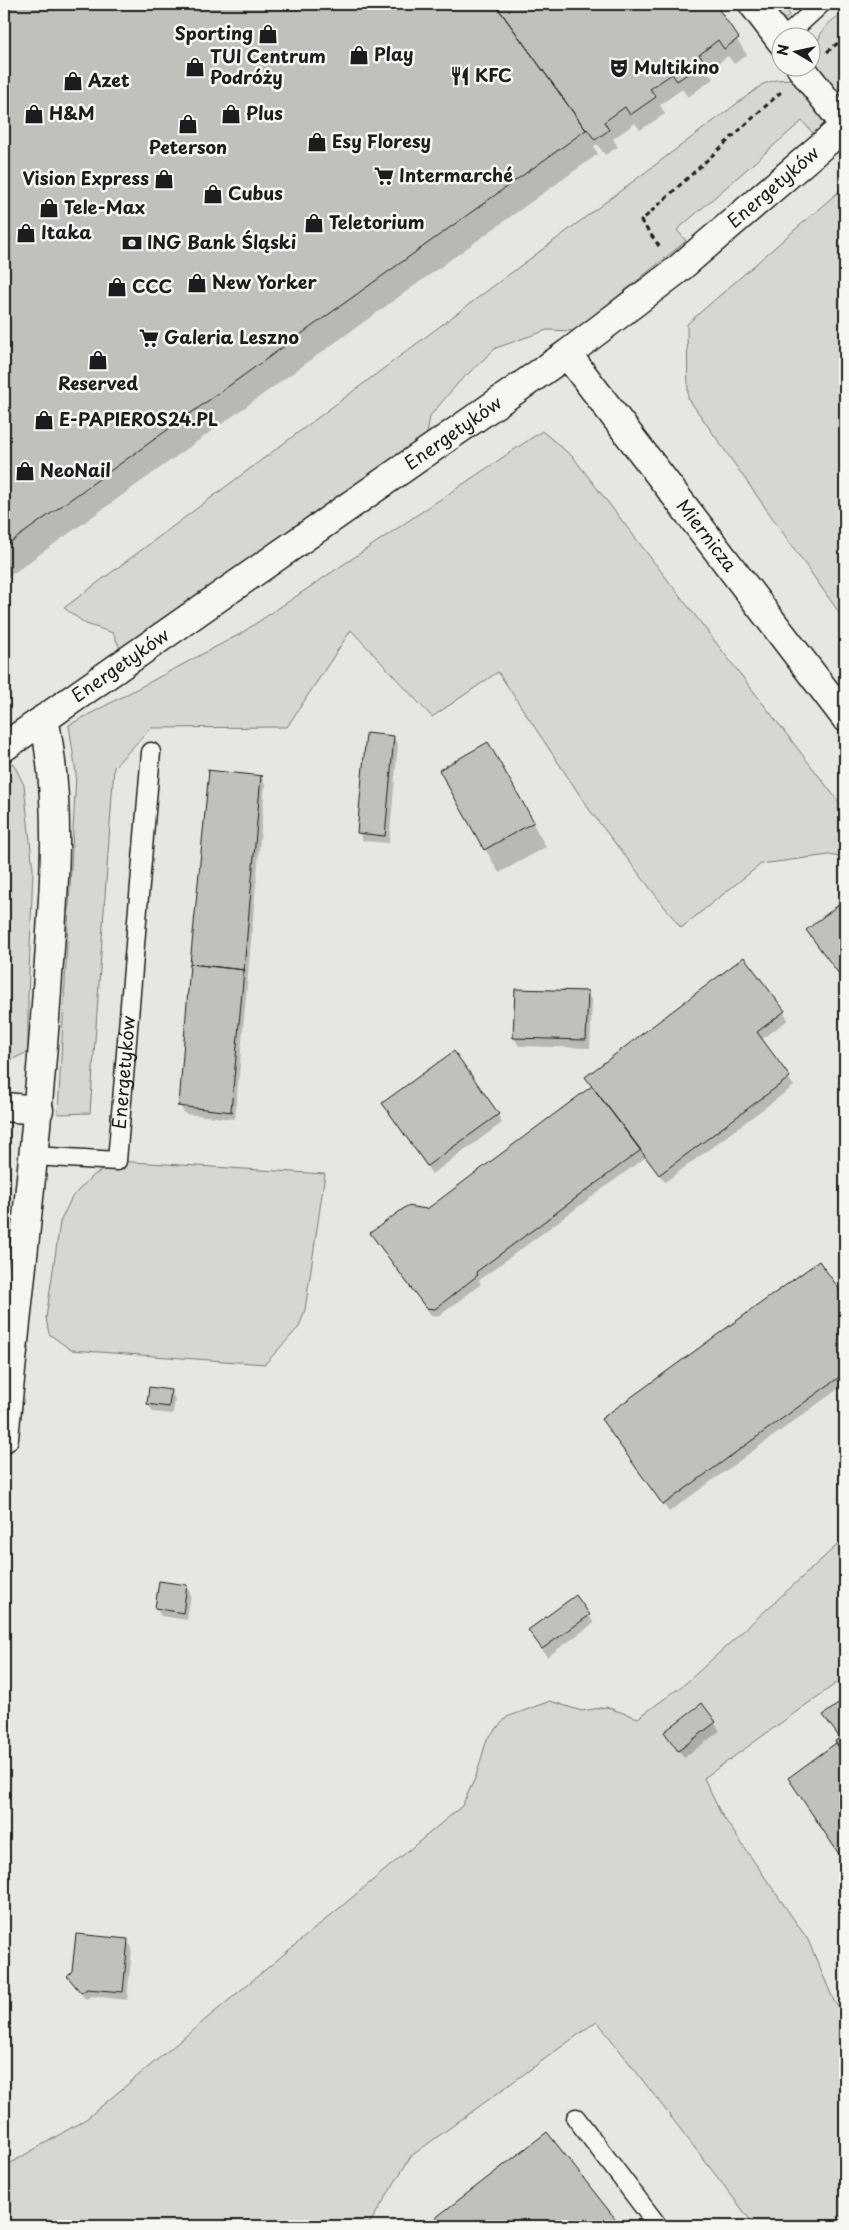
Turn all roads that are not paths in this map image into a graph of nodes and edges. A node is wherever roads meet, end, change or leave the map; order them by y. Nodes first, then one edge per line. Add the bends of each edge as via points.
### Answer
1 (753, 4) edge
2 (821, 4) edge
3 (772, 28) edge
4 (795, 28) edge
5 (810, 78) edge
6 (845, 125) edge
7 (567, 354) junction
8 (845, 717) edge
9 (44, 719) junction
10 (4, 747) edge
11 (152, 752) dead end
12 (4, 1107) edge
13 (39, 1110) junction
14 (34, 1156) junction
15 (11, 1311) edge
16 (4, 1438) edge
17 (576, 2118) dead end
18 (658, 2226) edge

1 - 3 street
2 - 4 lane
5 - 6 street
6 - 7 street, Energetyków via 676,271
7 - 8 street, Miernicza
7 - 9 street, Energetyków
9 - 10 street, Energetyków
9 - 13 street via 56,831
11 - 14 lane, Energetyków via 117,1161
12 - 13 street
13 - 14 street
14 - 15 street
15 - 16 street
17 - 18 lane

